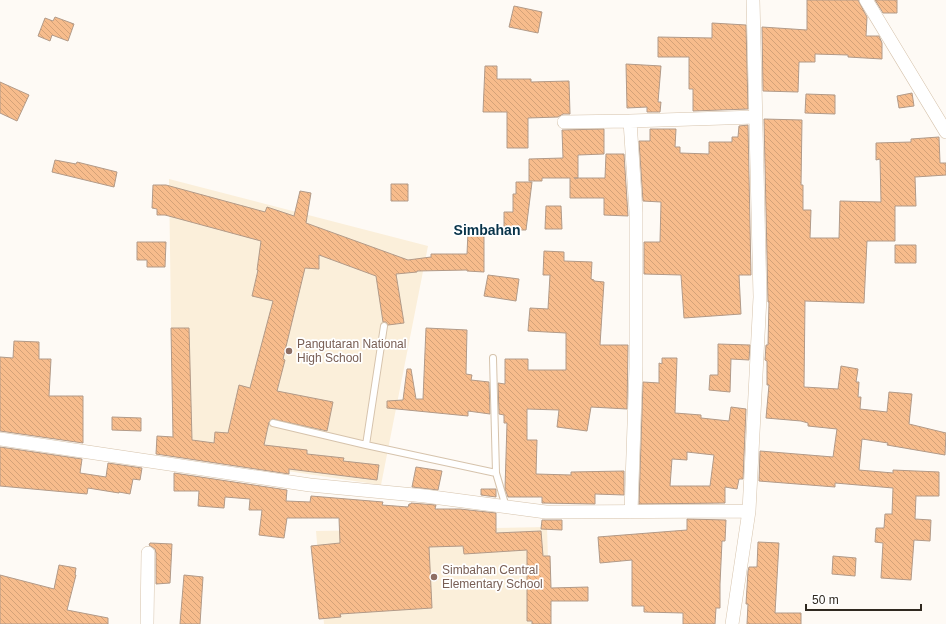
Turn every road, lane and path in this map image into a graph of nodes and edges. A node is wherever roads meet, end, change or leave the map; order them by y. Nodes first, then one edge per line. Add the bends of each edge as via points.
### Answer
1 (753, 0) edge
2 (866, 0) edge
3 (756, 117) junction
4 (630, 121) junction
5 (564, 122) dead end
6 (946, 132) edge
7 (384, 326) dead end
8 (493, 358) dead end
9 (273, 423) dead end
10 (0, 439) edge
11 (366, 446) junction
12 (496, 473) junction
13 (506, 507) junction
14 (749, 511) junction
15 (631, 512) junction
16 (148, 553) dead end
17 (147, 624) edge
18 (732, 624) edge

1 - 3 street
2 - 6 street
3 - 4 street
3 - 14 street via 760,297
4 - 5 street
4 - 15 street via 636,212 636,367
7 - 11 lane
8 - 12 lane
9 - 11 lane
10 - 13 street via 310,485
11 - 12 lane
12 - 13 lane
13 - 15 street via 546,512
14 - 15 street
14 - 18 street
16 - 17 street

